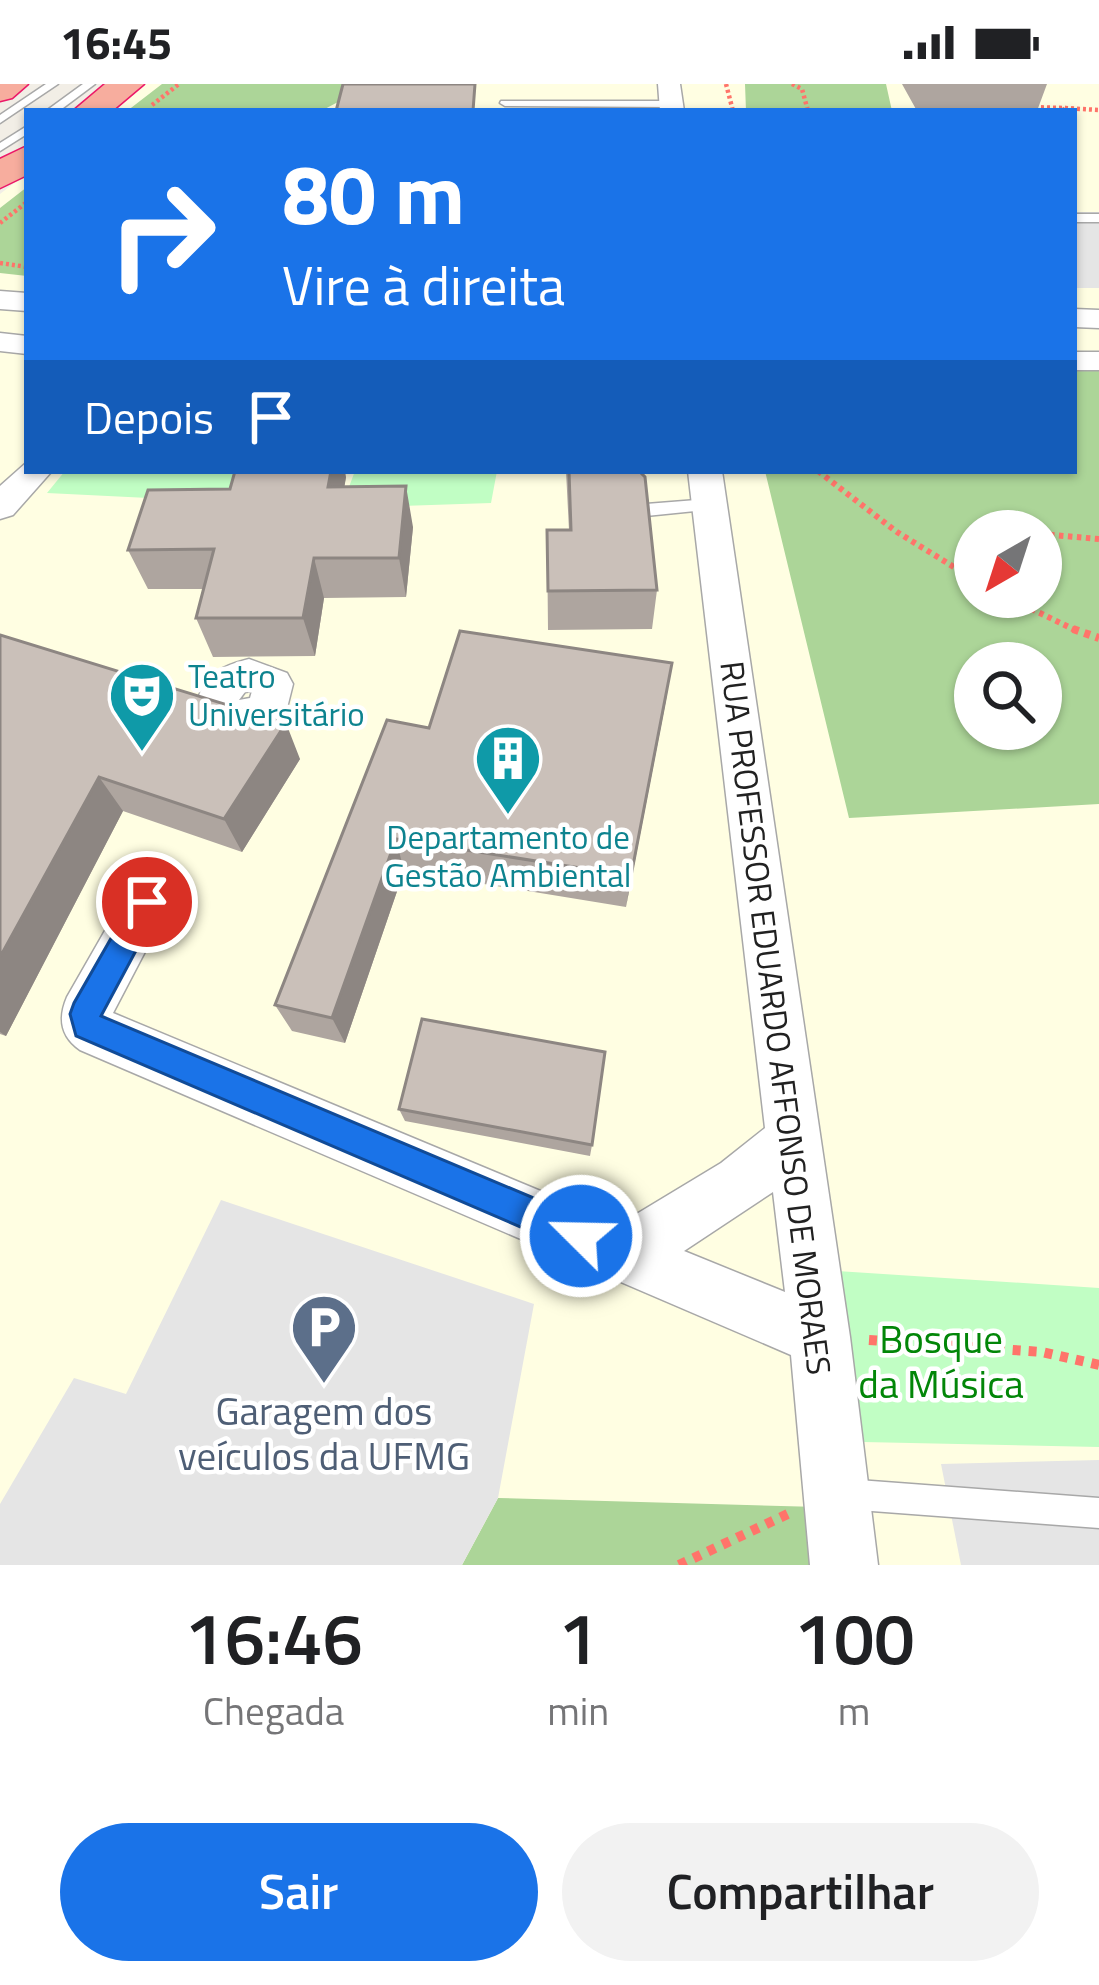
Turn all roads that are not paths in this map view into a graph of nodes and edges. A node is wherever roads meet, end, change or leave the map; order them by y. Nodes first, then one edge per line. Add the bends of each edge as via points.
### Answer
1 (11, 84) edge
2 (53, 84) edge
3 (90, 84) edge
4 (127, 84) edge
5 (0, 92) edge
6 (671, 100) edge
7 (505, 103) dead end
8 (581, 107) edge
9 (56, 108) edge
10 (94, 108) edge
11 (0, 120) edge
12 (32, 474) edge
13 (707, 488) edge
14 (0, 507) edge
15 (646, 510) edge
16 (147, 902) dead end
17 (794, 1139) junction
18 (625, 1254) junction
19 (820, 1336) junction
20 (833, 1493) junction
21 (1099, 1513) edge
22 (844, 1565) edge

1 - 5 highway
2 - 11 lane
3 - 9 lane
4 - 10 highway
6 - 8 lane
7 - 8 lane
12 - 14 street
13 - 15 lane
13 - 17 street, RUA PROFESSOR EDUARDO AFFONSO DE MORAES
16 - 18 street via 85,1014 87,1025
17 - 18 street via 741,1183
17 - 19 street, RUA PROFESSOR EDUARDO AFFONSO DE MORAES
18 - 19 street
19 - 20 street, RUA PROFESSOR EDUARDO AFFONSO DE MORAES
20 - 21 lane
20 - 22 street, RUA PROFESSOR EDUARDO AFFONSO DE MORAES

